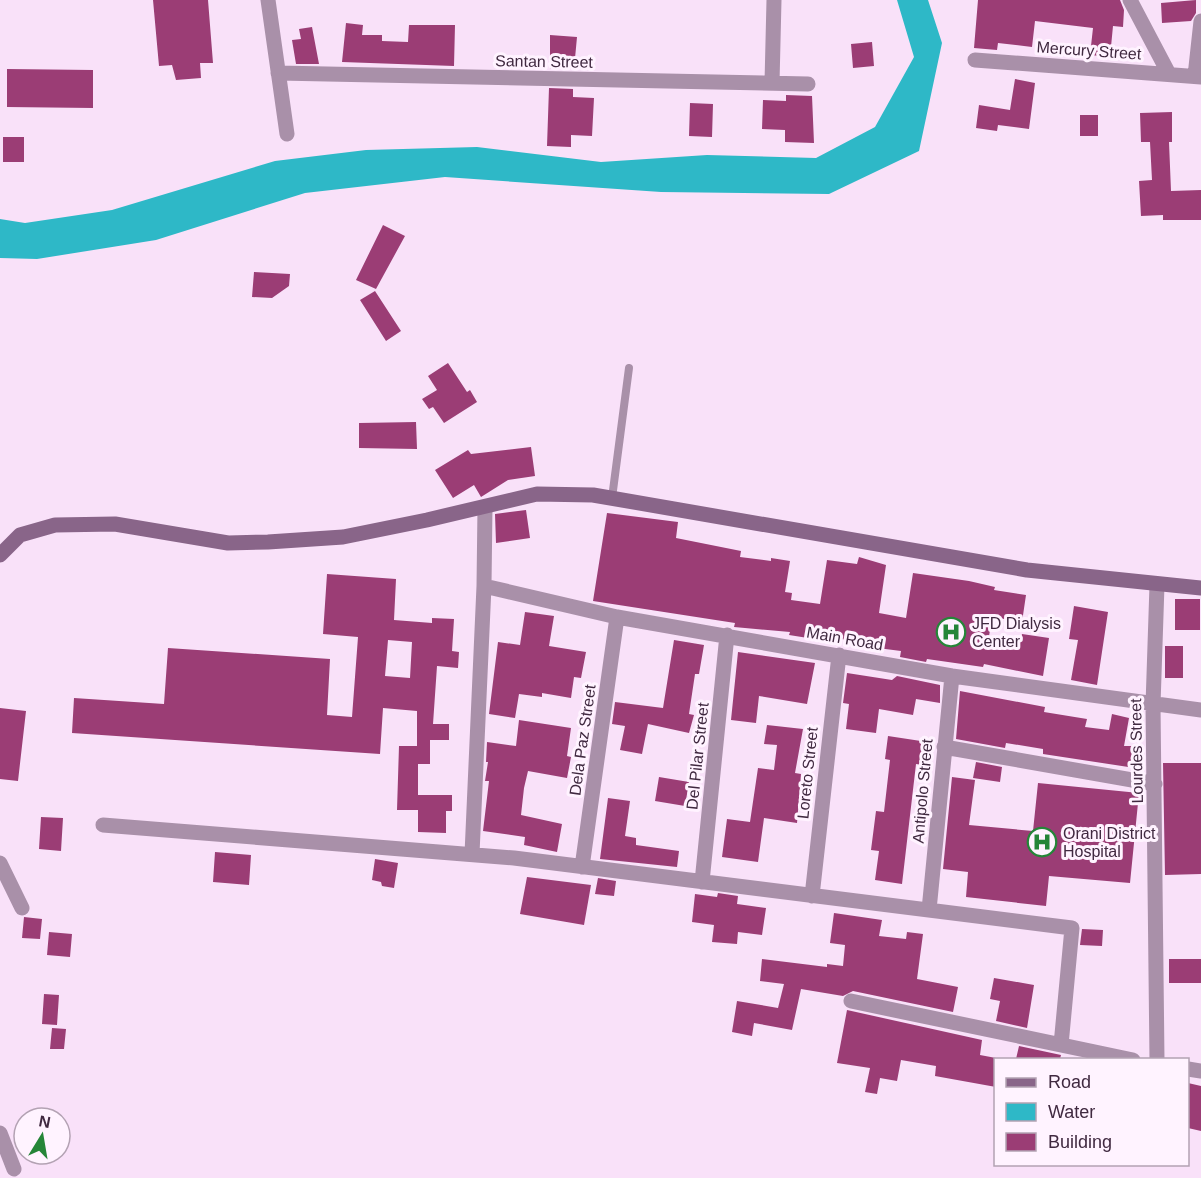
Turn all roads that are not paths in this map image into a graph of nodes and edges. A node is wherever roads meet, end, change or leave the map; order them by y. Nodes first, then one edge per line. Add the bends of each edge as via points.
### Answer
1 (268, 0) edge
2 (774, 0) edge
3 (1130, 0) edge
4 (1201, 21) edge
5 (975, 60) dead end
6 (278, 74) junction
7 (1168, 74) junction
8 (1198, 77) edge
9 (772, 83) junction
10 (808, 84) dead end
11 (287, 134) dead end
12 (629, 368) dead end
13 (612, 498) junction
14 (485, 507) junction
15 (0, 555) edge
16 (1156, 585) junction
17 (484, 586) junction
18 (1201, 588) edge
19 (617, 617) junction
20 (727, 635) junction
21 (838, 655) junction
22 (952, 676) junction
23 (1152, 705) junction
24 (1201, 710) edge
25 (944, 747) junction
26 (1155, 784) junction
27 (103, 825) dead end
28 (472, 854) junction
29 (0, 863) edge
30 (582, 867) junction
31 (702, 882) junction
32 (812, 896) junction
33 (22, 908) dead end
34 (929, 909) junction
35 (851, 1001) dead end
36 (1061, 1045) junction
37 (1128, 1058) edge
38 (1157, 1058) edge
39 (0, 1133) edge
40 (14, 1169) dead end

1 - 6 street
2 - 9 street
3 - 7 street
4 - 8 street
5 - 7 street, Mercury Street
6 - 9 street, Santan Street
6 - 11 street
7 - 8 street, Mercury Street
9 - 10 street, Santan Street
12 - 13 lane
13 - 14 street via 537,494
13 - 16 street via 1027,570
14 - 15 street via 343,537 268,542 228,543 115,524 55,525 20,535
14 - 17 street
16 - 18 street
16 - 23 street, Lourdes Street
17 - 19 street, Main Road
17 - 28 street
19 - 20 street, Main Road
19 - 30 street, Dela Paz Street
20 - 21 street, Main Road
20 - 31 street, Del Pilar Street
21 - 22 street, Main Road
21 - 32 street, Loreto Street
22 - 23 street, Main Road
22 - 25 street, Antipolo Street
23 - 24 street, Main Road
23 - 26 street, Lourdes Street
25 - 26 street
25 - 34 street, Antipolo Street
26 - 38 street, Lourdes Street
27 - 28 street
28 - 30 street
29 - 33 street
30 - 31 street
31 - 32 street
32 - 34 street
34 - 36 street via 1072,928
35 - 36 street
36 - 37 street
39 - 40 street

